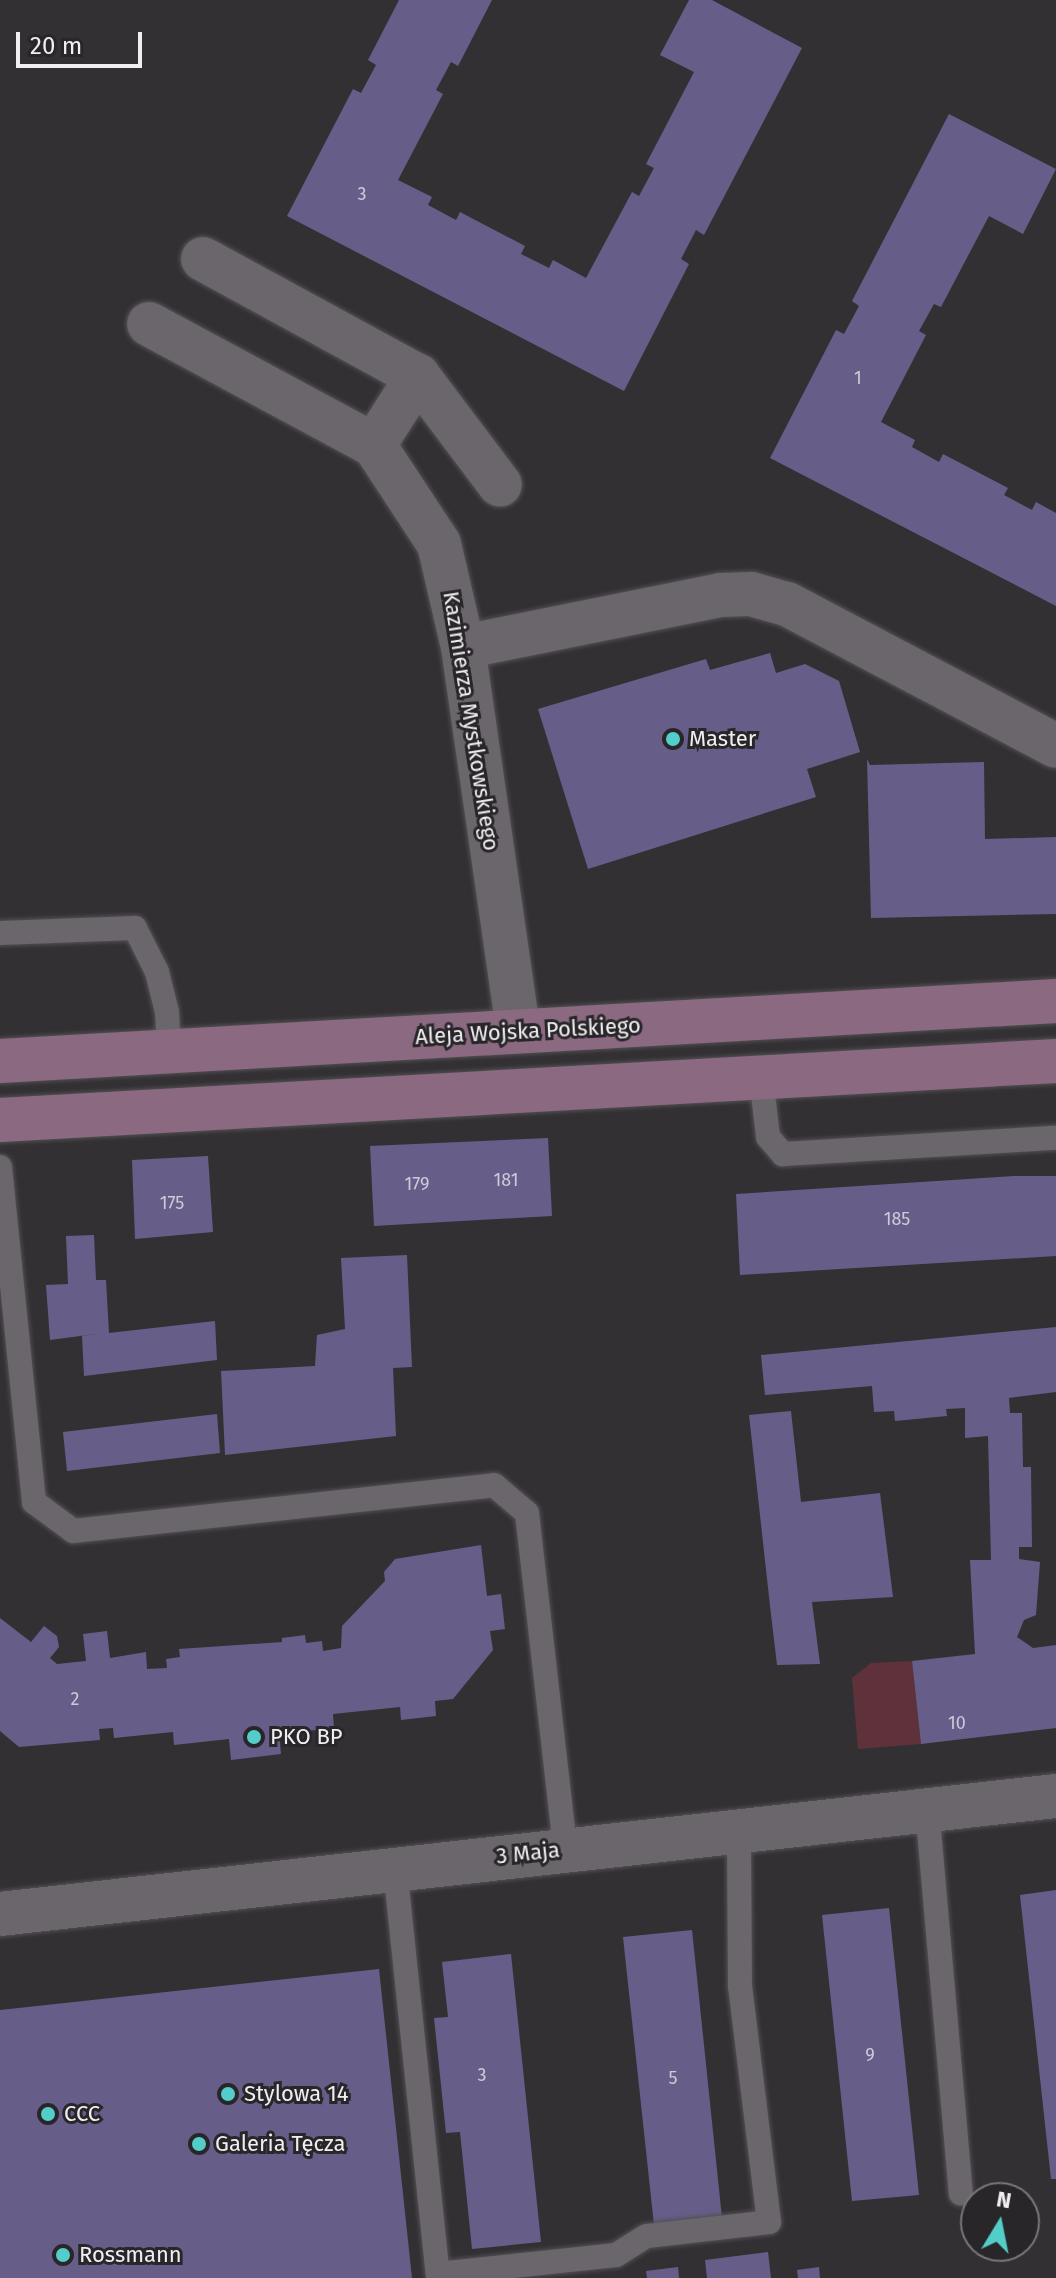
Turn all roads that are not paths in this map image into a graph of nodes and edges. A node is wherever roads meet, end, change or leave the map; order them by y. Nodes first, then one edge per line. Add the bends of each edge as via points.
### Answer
1 (203, 259) dead end
2 (149, 324) dead end
3 (418, 376) junction
4 (374, 445) junction
5 (500, 485) dead end
6 (463, 647) junction
7 (1056, 746) edge
8 (0, 933) edge
9 (1056, 1001) edge
10 (518, 1031) junction
11 (169, 1051) junction
12 (0, 1061) edge
13 (1056, 1061) edge
14 (761, 1077) junction
15 (0, 1120) edge
16 (1056, 1138) edge
17 (0, 1167) edge
18 (1056, 1796) edge
19 (927, 1807) junction
20 (739, 1829) junction
21 (565, 1849) junction
22 (395, 1868) junction
23 (0, 1914) edge
24 (960, 2183) edge
25 (617, 2267) edge
26 (484, 2274) edge

1 - 3 street
2 - 4 street, Kazimierza Mystkowskiego
3 - 4 street
3 - 5 street
4 - 6 street, Kazimierza Mystkowskiego via 439,544
6 - 7 street via 721,595 751,594 787,604
6 - 10 street, Kazimierza Mystkowskiego
8 - 11 lane via 135,928 157,972
9 - 10 main road, Aleja Wojska Polskiego
10 - 11 main road, Aleja Wojska Polskiego
11 - 12 main road, Aleja Wojska Polskiego
13 - 14 main road
14 - 15 main road
14 - 16 lane via 768,1137 783,1154
17 - 21 lane via 34,1502 73,1531 494,1485 527,1513
18 - 19 street, 3 Maja
19 - 20 street, 3 Maja
19 - 24 lane
20 - 21 street, 3 Maja
20 - 25 lane via 740,1987 769,2222 647,2236
21 - 22 street, 3 Maja
22 - 23 street, 3 Maja
22 - 26 lane via 438,2274
25 - 26 lane

